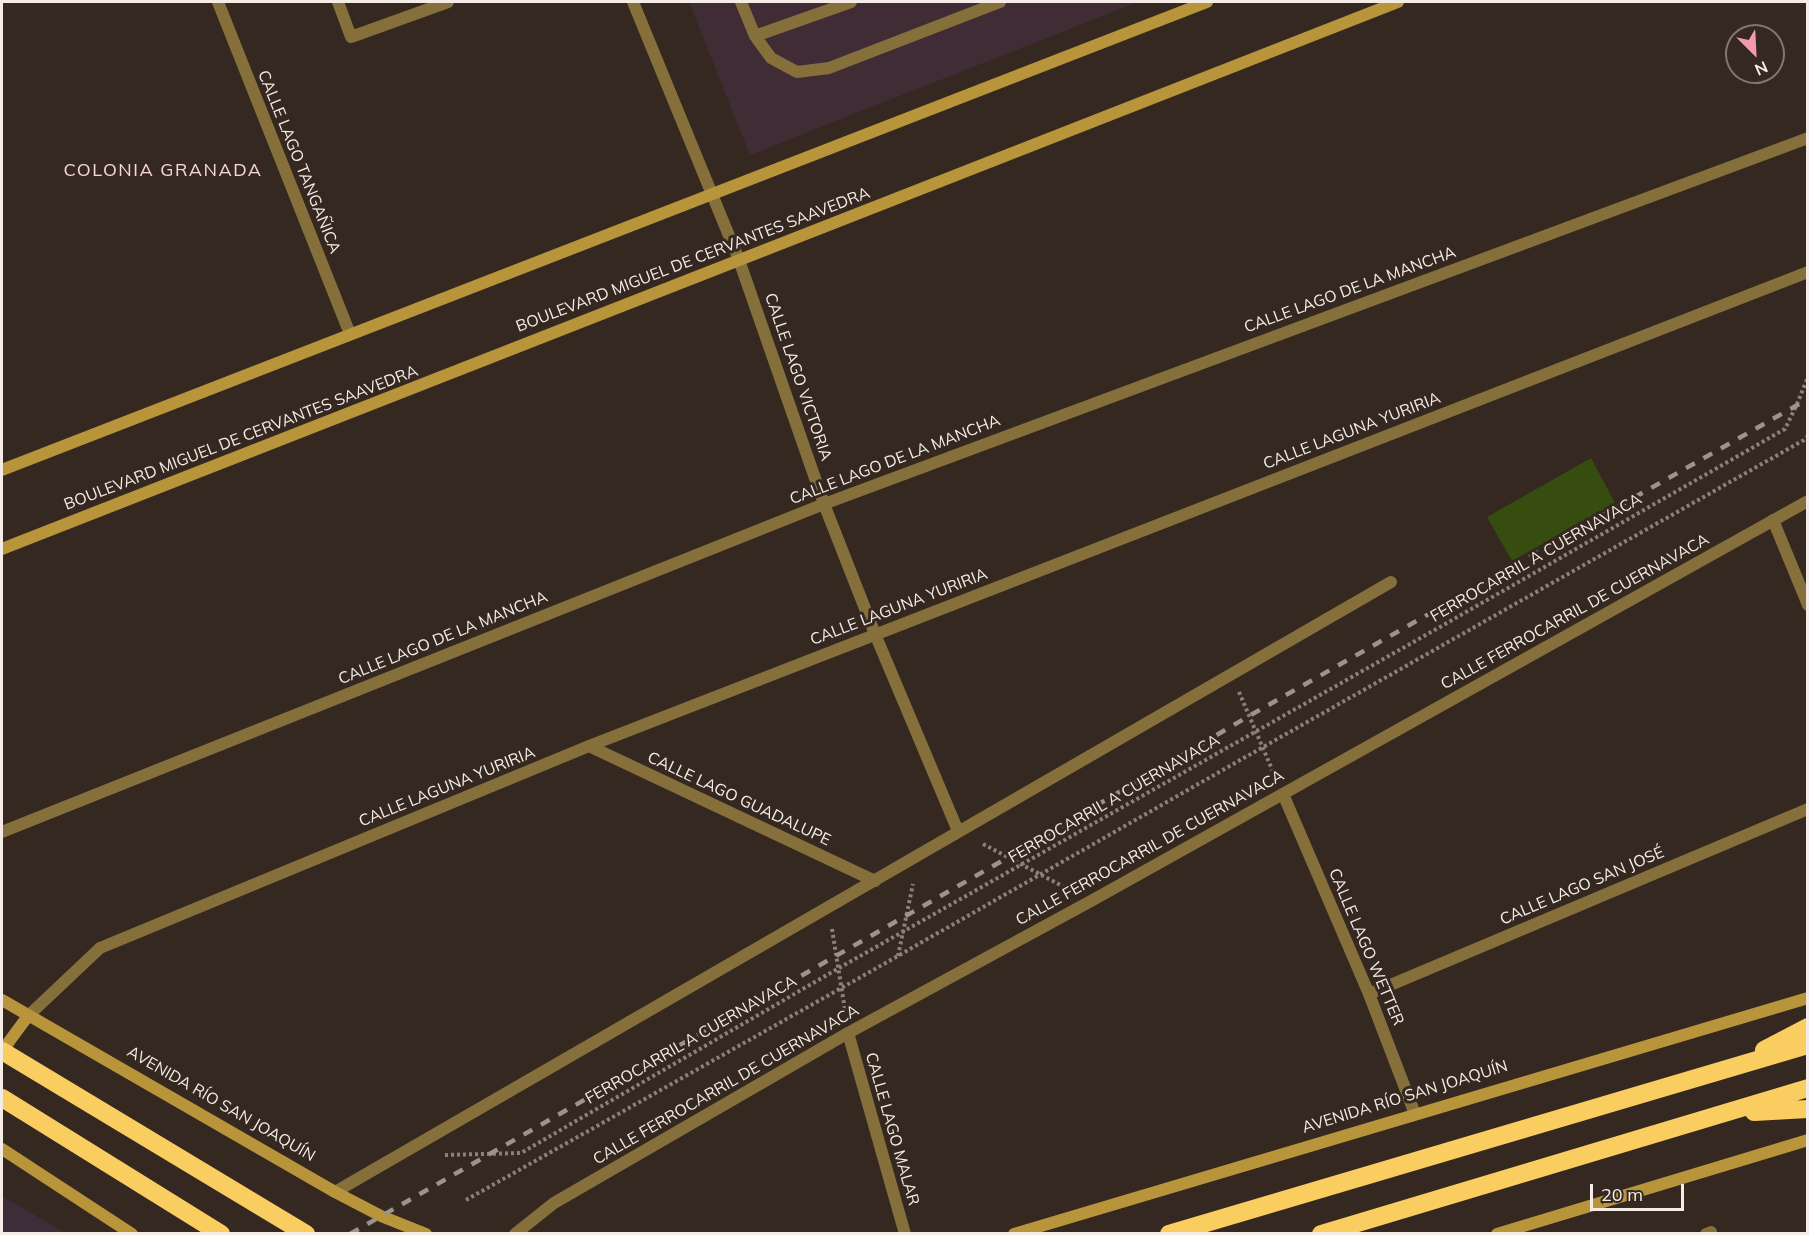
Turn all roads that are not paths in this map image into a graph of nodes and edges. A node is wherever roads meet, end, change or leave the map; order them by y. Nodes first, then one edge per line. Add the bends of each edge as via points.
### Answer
1 (218, 2) edge
2 (338, 2) edge
3 (448, 2) edge
4 (633, 2) edge
5 (741, 2) edge
6 (851, 2) edge
7 (1000, 2) edge
8 (1207, 2) edge
9 (1398, 2) edge
10 (755, 36) junction
11 (1808, 138) edge
12 (712, 194) junction
13 (739, 260) junction
14 (1808, 272) edge
15 (350, 334) junction
16 (2, 470) edge
17 (1808, 501) edge
18 (824, 504) junction
19 (1773, 520) junction
20 (2, 549) edge
21 (1391, 582) dead end
22 (1808, 604) edge
23 (876, 634) junction
24 (589, 746) junction
25 (1283, 794) junction
26 (1808, 809) edge
27 (958, 831) junction
28 (2, 832) edge
29 (874, 881) junction
30 (1369, 994) junction
31 (1808, 998) edge
32 (2, 1000) edge
33 (28, 1016) junction
34 (1808, 1026) edge
35 (848, 1033) junction
36 (1808, 1045) edge
37 (2, 1051) edge
38 (1730, 1068) junction
39 (1808, 1088) edge
40 (2, 1098) edge
41 (1808, 1109) edge
42 (1415, 1114) junction
43 (1722, 1114) junction
44 (1808, 1140) edge
45 (2, 1149) edge
46 (335, 1192) junction
47 (132, 1233) edge
48 (221, 1233) edge
49 (306, 1233) edge
50 (426, 1233) edge
51 (515, 1233) edge
52 (905, 1233) edge
53 (1014, 1233) edge
54 (1170, 1233) edge
55 (1321, 1233) edge
56 (1497, 1233) edge

1 - 15 street, CALLE LAGO TANGAÑICA
2 - 3 street via 351,37
4 - 12 street, CALLE LAGO VICTORIA
5 - 10 street
6 - 10 street
7 - 10 street via 829,68 797,72 771,58
8 - 12 main road
9 - 13 main road, BOULEVARD MIGUEL DE CERVANTES SAAVEDRA
11 - 18 street, CALLE LAGO DE LA MANCHA
12 - 13 street, CALLE LAGO VICTORIA
12 - 15 main road
13 - 18 street, CALLE LAGO VICTORIA
13 - 20 main road, BOULEVARD MIGUEL DE CERVANTES SAAVEDRA
14 - 23 street, CALLE LAGUNA YURIRIA
15 - 16 main road
17 - 19 street, CALLE FERROCARRIL DE CUERNAVACA
18 - 23 street, CALLE LAGO VICTORIA
18 - 28 street, CALLE LAGO DE LA MANCHA
19 - 22 street
19 - 25 street, CALLE FERROCARRIL DE CUERNAVACA
21 - 27 street
23 - 24 street, CALLE LAGUNA YURIRIA
23 - 27 street, CALLE LAGO VICTORIA
24 - 29 street, CALLE LAGO GUADALUPE
24 - 33 street, CALLE LAGUNA YURIRIA via 100,948
25 - 30 street, CALLE LAGO WETTER
25 - 35 street, CALLE FERROCARRIL DE CUERNAVACA
26 - 30 street, CALLE LAGO SAN JOSÉ
27 - 29 street
29 - 46 street
30 - 42 street, CALLE LAGO WETTER
31 - 42 main road, AVENIDA RÍO SAN JOAQUÍN
32 - 33 main road, AVENIDA RÍO SAN JOAQUÍN
33 - 37 main road
33 - 46 main road, AVENIDA RÍO SAN JOAQUÍN
34 - 38 highway
35 - 51 street, CALLE FERROCARRIL DE CUERNAVACA via 554,1203
35 - 52 street, CALLE LAGO MALAR
36 - 38 highway
37 - 49 highway, bridge
38 - 54 highway
39 - 43 highway
40 - 48 highway
41 - 43 highway
42 - 53 main road, AVENIDA RÍO SAN JOAQUÍN
43 - 55 highway
44 - 56 main road
45 - 47 main road
46 - 50 main road, AVENIDA RÍO SAN JOAQUÍN

